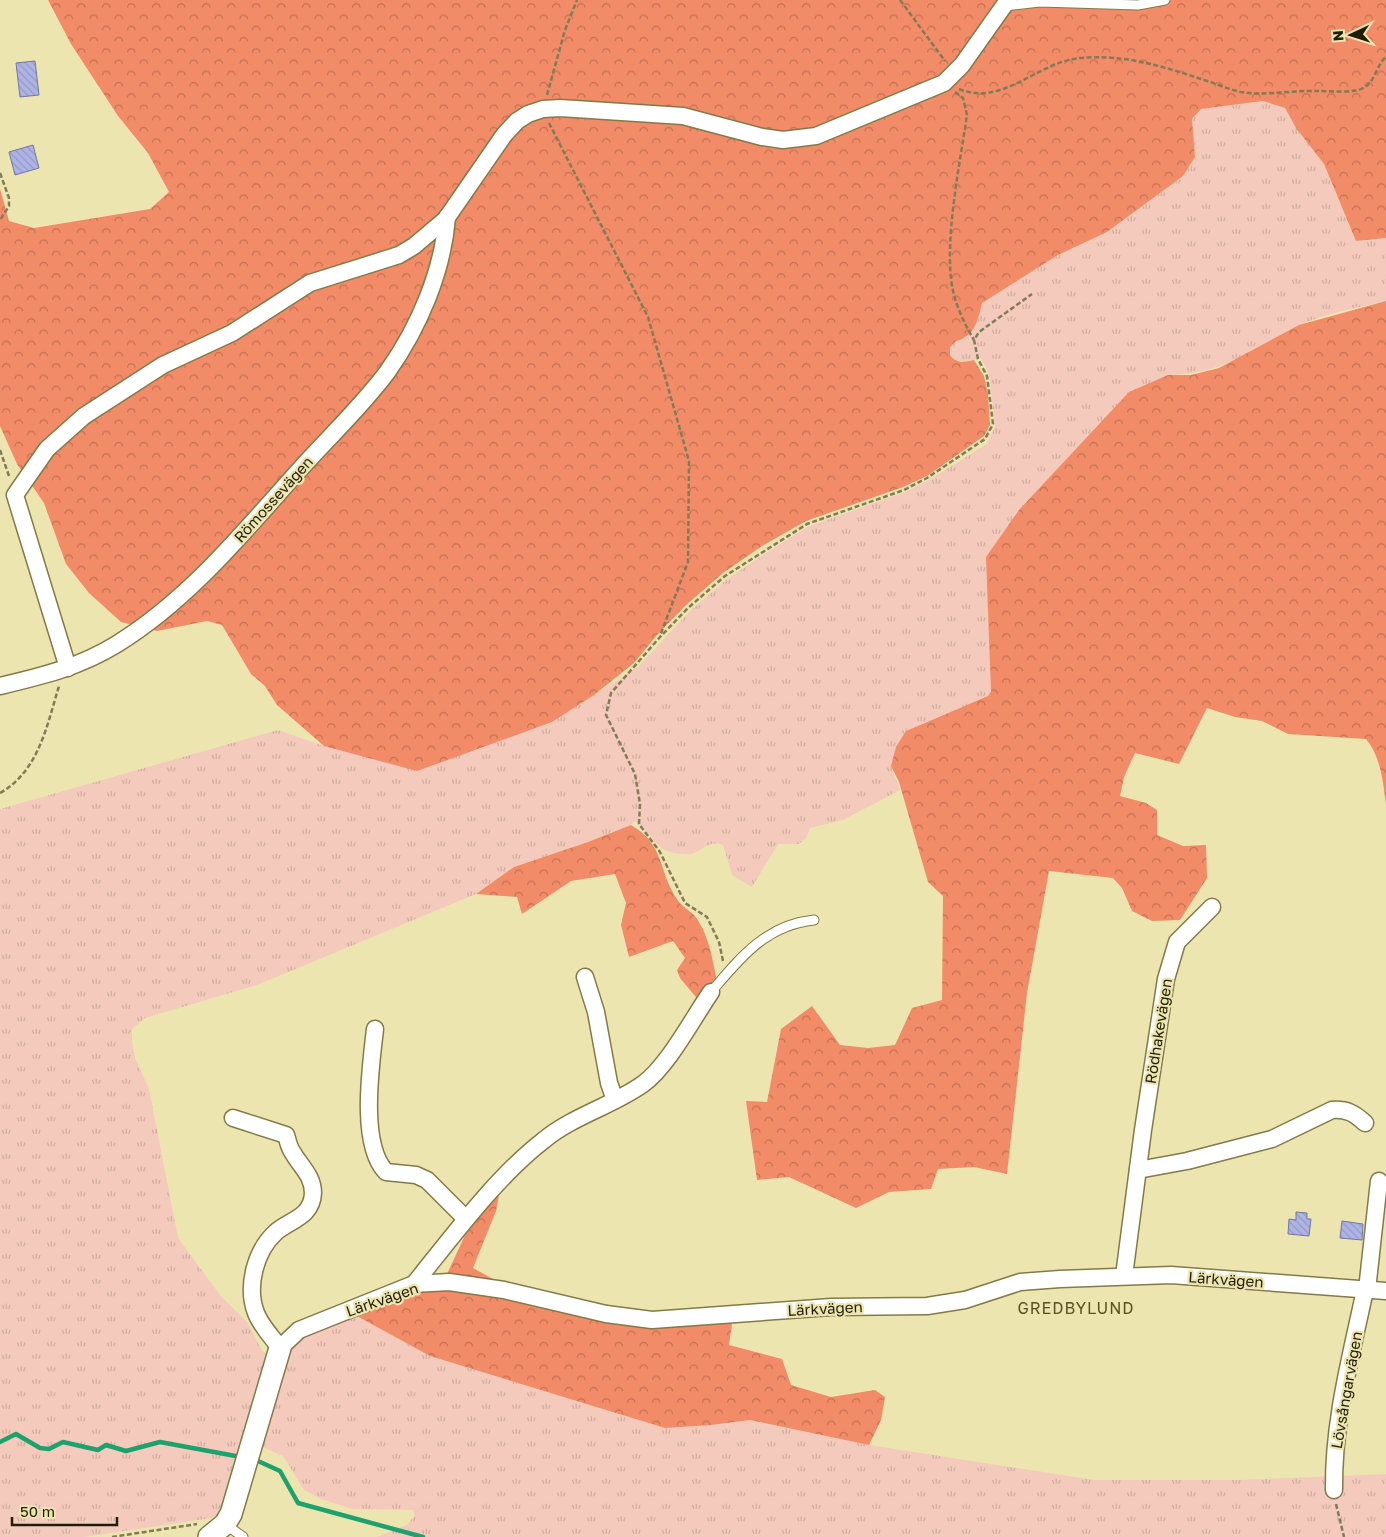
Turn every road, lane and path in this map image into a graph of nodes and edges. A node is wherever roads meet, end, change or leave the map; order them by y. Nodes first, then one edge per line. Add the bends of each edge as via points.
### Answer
1 (577, 0) edge
2 (900, 0) edge
3 (1165, 0) edge
4 (1007, 3) edge
5 (1386, 57) edge
6 (949, 79) junction
7 (543, 109) junction
8 (0, 173) edge
9 (447, 218) junction
10 (0, 220) edge
11 (1032, 294) dead end
12 (974, 340) junction
13 (0, 450) edge
14 (15, 494) junction
15 (660, 637) junction
16 (64, 670) junction
17 (0, 686) edge
18 (0, 793) edge
19 (1212, 907) dead end
20 (814, 920) dead end
21 (726, 975) junction
22 (585, 978) dead end
23 (711, 992) joint
24 (375, 1029) dead end
25 (615, 1100) junction
26 (234, 1118) dead end
27 (1365, 1123) dead end
28 (1138, 1170) junction
29 (1379, 1181) dead end
30 (466, 1219) junction
31 (1124, 1276) junction
32 (414, 1284) junction
33 (1366, 1290) junction
34 (1386, 1291) edge
35 (280, 1348) junction
36 (1334, 1490) joint
37 (217, 1531) edge
38 (112, 1537) edge
39 (243, 1537) edge
40 (1344, 1537) edge

1 - 7 path via 565,30
2 - 6 path
3 - 4 lane via 1138,5
4 - 6 street
5 - 6 path via 1371,82 1363,89 1349,91 1240,92 1150,62 1101,57 1063,61 991,93 968,93
6 - 7 street via 825,133 784,140 682,116
6 - 12 path via 963,98 967,115 950,259 953,290
7 - 9 street via 517,121 504,135
7 - 15 path via 648,317 689,461 688,562
8 - 10 path via 9,206
9 - 14 street via 399,255 310,283 232,333 163,365 84,416 47,449
9 - 16 street, Römossevägen via 445,243 428,298 388,371 191,587 155,618 117,644
11 - 12 path via 979,332
12 - 15 path via 978,359 987,376 993,424 986,439 904,490 807,524 725,576
13 - 14 path
14 - 16 street
15 - 21 path via 611,693 606,715 635,774 640,804 639,824 660,852 685,903 707,917 719,942
16 - 17 street, Römossevägen
16 - 18 path via 39,749 18,780
19 - 28 street, Rödhakevägen via 1177,942 1172,955
20 - 21 lane via 778,928 762,939
21 - 23 lane
22 - 25 street via 596,1012
23 - 25 street via 660,1067 645,1083
24 - 30 street via 370,1107 374,1154 386,1172 416,1175 427,1180
25 - 30 street via 567,1124 544,1140
26 - 35 street via 286,1136 292,1153 310,1177 313,1194 305,1215 277,1231 267,1242 253,1274 252,1301 256,1315
27 - 28 street via 1352,1112 1332,1110 1272,1139
28 - 31 street, Rödhakevägen
29 - 33 street, Lövsångarvägen
30 - 32 street
31 - 32 street, Lärkvägen via 1020,1282 965,1300 927,1306 823,1307 652,1320 606,1314 470,1284
31 - 33 street, Lärkvägen via 1231,1278
32 - 35 street, Lärkvägen via 299,1330
33 - 34 street, Lärkvägen
33 - 36 street, Lövsångarvägen via 1338,1418
35 - 37 street, Lärkvägen via 240,1491 232,1514
36 - 40 path
37 - 38 path via 212,1522
37 - 39 lane

